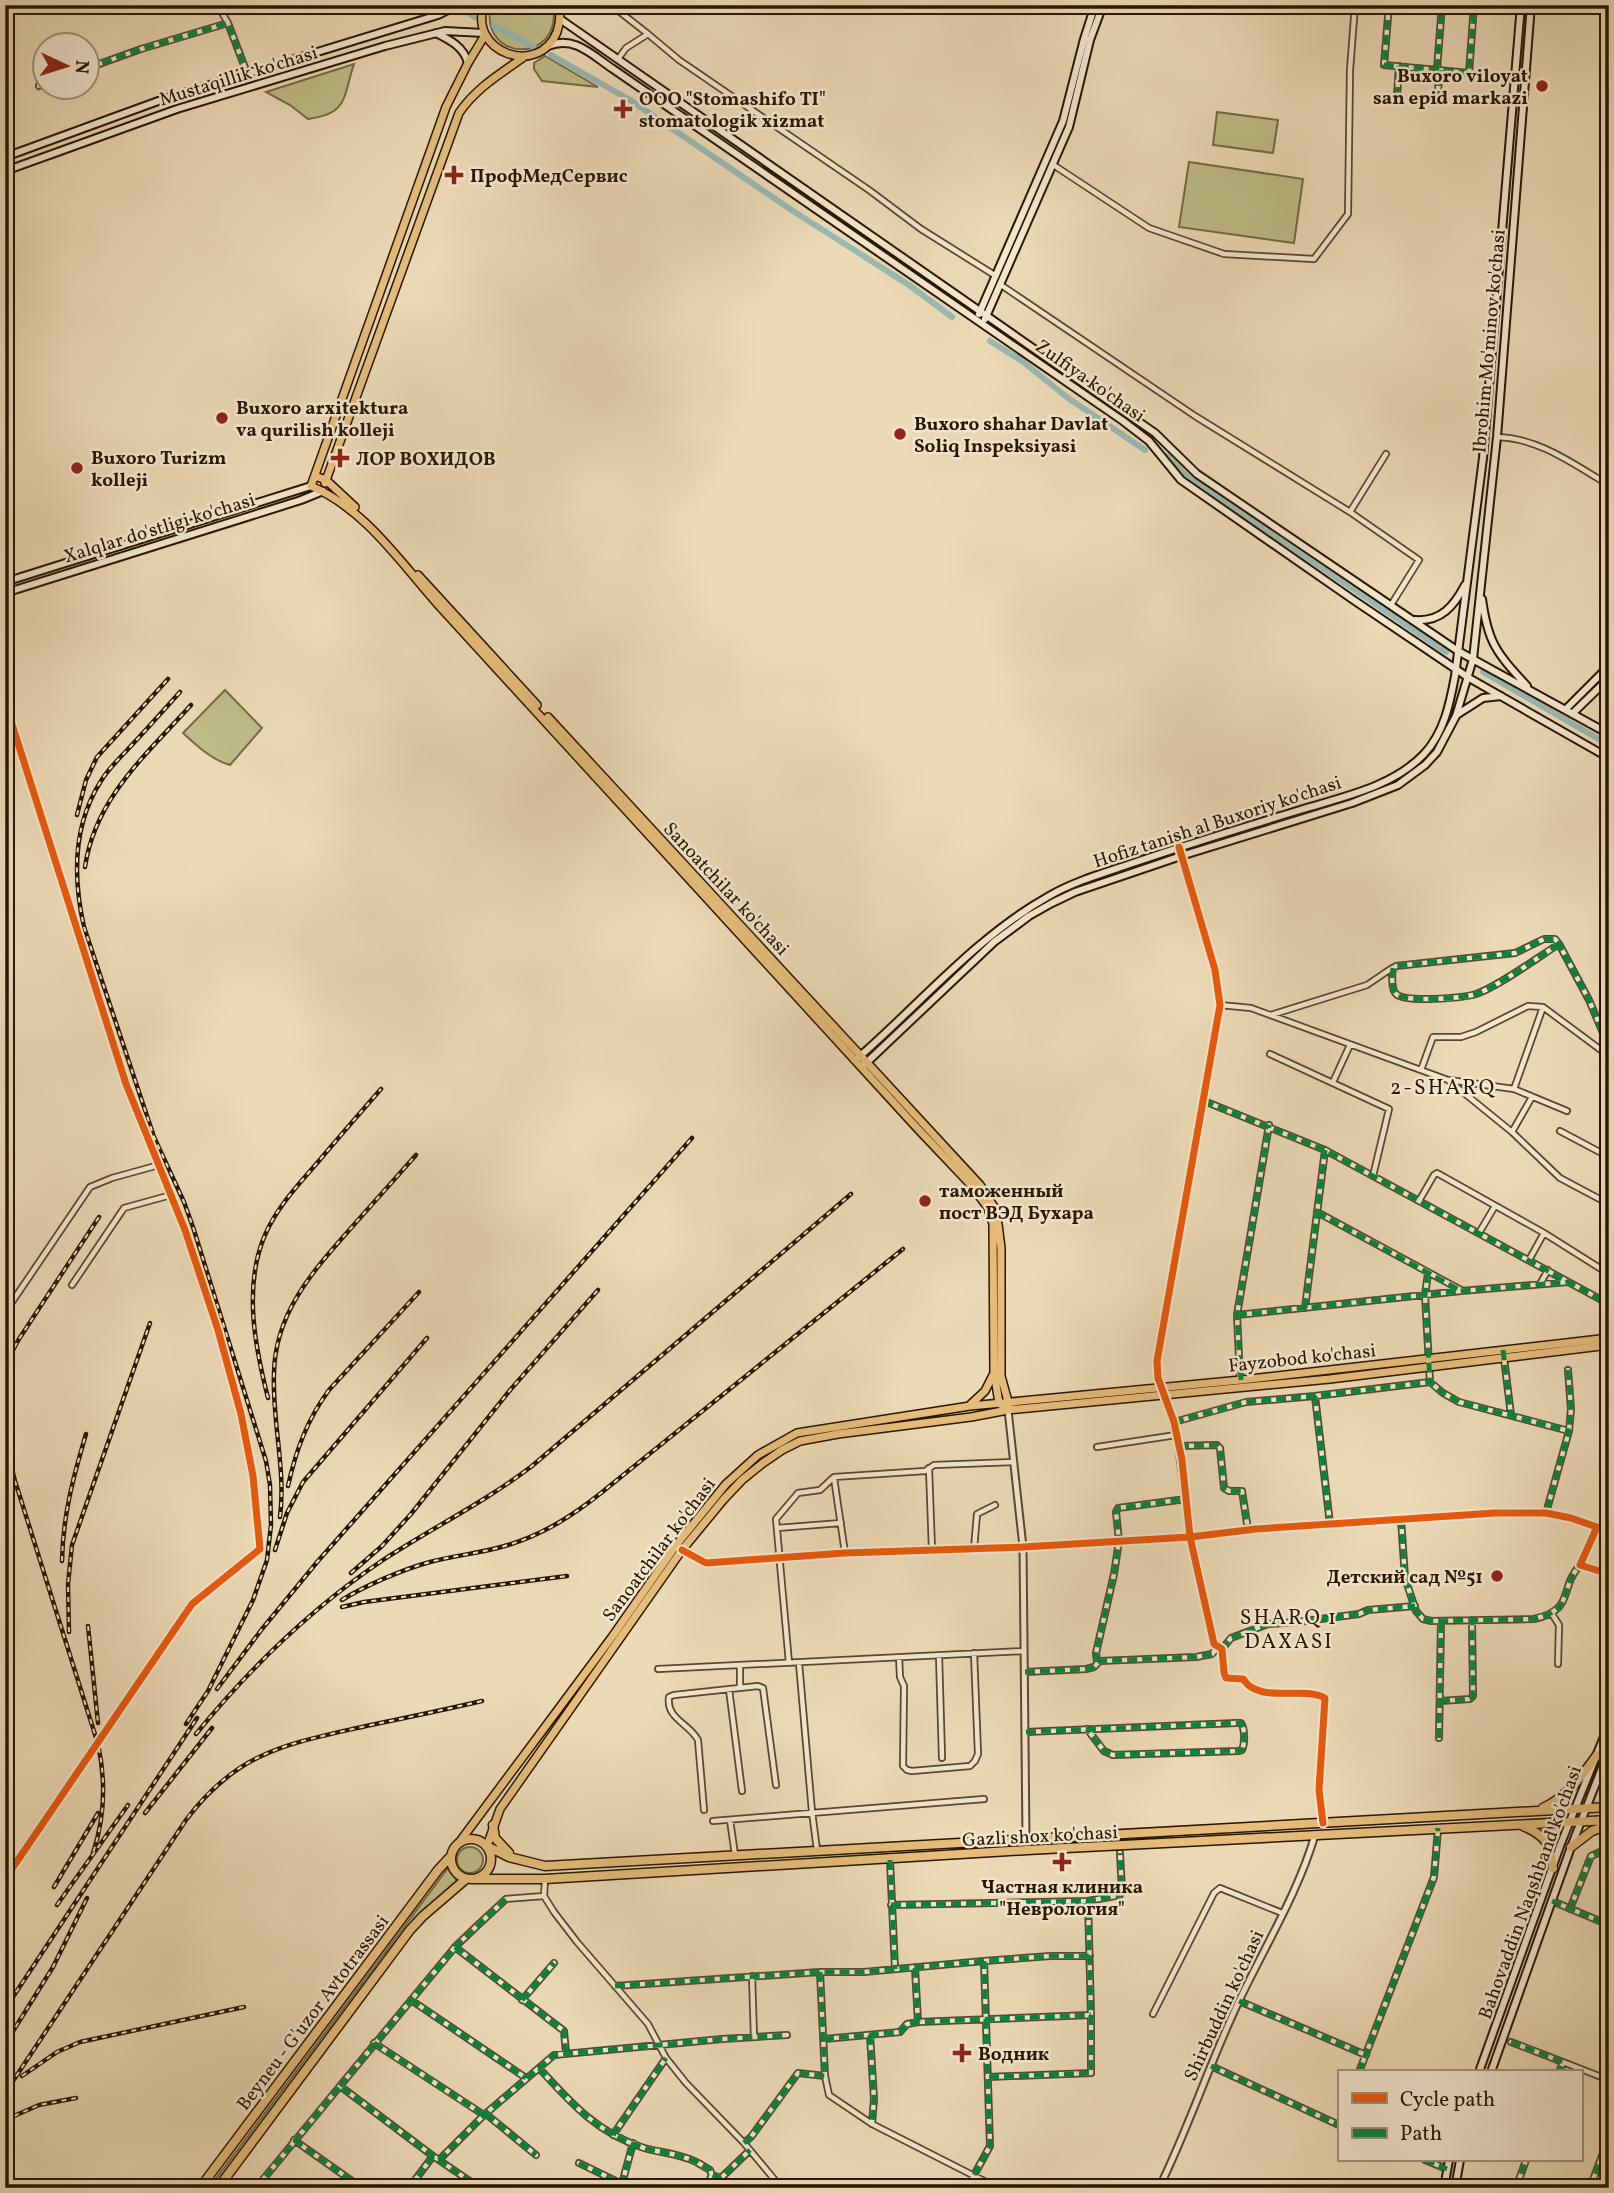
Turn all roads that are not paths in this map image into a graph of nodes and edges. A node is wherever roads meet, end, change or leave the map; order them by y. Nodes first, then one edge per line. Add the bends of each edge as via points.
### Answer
1 (458, 5) edge
2 (484, 5) edge
3 (611, 5) edge
4 (1096, 5) edge
5 (1103, 5) edge
6 (1355, 5) edge
7 (1389, 5) edge
8 (1442, 5) edge
9 (1474, 5) edge
10 (1521, 5) edge
11 (1531, 5) edge
12 (218, 6) edge
13 (560, 7) edge
14 (159, 9) dead end
15 (560, 19) junction
16 (228, 23) junction
17 (435, 32) junction
18 (485, 34) junction
19 (648, 34) junction
20 (548, 46) junction
21 (524, 57) junction
22 (617, 61) junction
23 (102, 63) edge
24 (468, 63) junction
25 (1399, 66) junction
26 (1438, 70) junction
27 (244, 74) junction
28 (244, 89) junction
29 (1397, 97) dead end
30 (1437, 102) dead end
31 (82, 129) junction
32 (86, 141) junction
33 (5, 157) edge
34 (1052, 164) junction
35 (5, 171) edge
36 (811, 194) junction
37 (415, 196) junction
38 (427, 201) junction
39 (806, 201) junction
40 (997, 276) junction
41 (1001, 285) junction
42 (982, 318) junction
43 (1497, 437) junction
44 (1386, 454) dead end
45 (1483, 457) junction
46 (1495, 459) junction
47 (315, 475) junction
48 (326, 480) junction
49 (1609, 485) edge
50 (311, 486) junction
51 (323, 491) junction
52 (1350, 512) junction
53 (1467, 580) junction
54 (5, 582) edge
55 (1480, 586) junction
56 (5, 593) edge
57 (1391, 605) junction
58 (1412, 619) junction
59 (1458, 651) junction
60 (1473, 659) junction
61 (1609, 666) edge
62 (1456, 670) junction
63 (1469, 678) junction
64 (1609, 678) edge
65 (1530, 690) junction
66 (1501, 696) junction
67 (5, 702) edge
68 (1565, 709) junction
69 (1572, 714) junction
70 (1456, 716) junction
71 (1609, 734) edge
72 (1609, 758) edge
73 (1179, 847) junction
74 (1181, 856) junction
75 (1559, 944) junction
76 (1392, 968) junction
77 (1220, 1004) junction
78 (1543, 1007) junction
79 (1270, 1015) junction
80 (1350, 1045) junction
81 (1609, 1047) edge
82 (1270, 1054) dead end
83 (1609, 1056) edge
84 (858, 1058) junction
85 (864, 1065) junction
86 (1421, 1070) junction
87 (1448, 1080) junction
88 (1333, 1082) junction
89 (1514, 1089) junction
90 (1532, 1097) junction
91 (1204, 1101) junction
92 (1567, 1111) dead end
93 (1269, 1125) junction
94 (1560, 1131) dead end
95 (1512, 1132) junction
96 (1325, 1150) junction
97 (1609, 1157) edge
98 (159, 1166) junction
99 (1373, 1176) junction
100 (171, 1195) junction
101 (1419, 1201) junction
102 (1609, 1204) edge
103 (1495, 1206) junction
104 (1317, 1212) junction
105 (1479, 1233) junction
106 (1544, 1233) junction
107 (1529, 1260) junction
108 (1548, 1270) junction
109 (1428, 1273) junction
110 (1609, 1274) edge
111 (1568, 1282) junction
112 (1540, 1284) junction
113 (72, 1285) dead end
114 (1609, 1287) edge
115 (1461, 1291) junction
116 (1425, 1295) junction
117 (1602, 1300) junction
118 (1609, 1304) edge
119 (8, 1308) dead end
120 (1305, 1308) junction
121 (1237, 1315) junction
122 (1609, 1338) edge
123 (1609, 1345) edge
124 (1504, 1354) junction
125 (1429, 1359) junction
126 (1430, 1368) junction
127 (1568, 1370) dead end
128 (997, 1374) junction
129 (1241, 1380) junction
130 (1430, 1382) junction
131 (996, 1387) junction
132 (1163, 1391) junction
133 (1315, 1396) junction
134 (999, 1403) junction
135 (986, 1404) junction
136 (970, 1406) junction
137 (1008, 1406) junction
138 (1511, 1416) junction
139 (971, 1417) junction
140 (1174, 1422) junction
141 (1569, 1431) junction
142 (1176, 1435) junction
143 (1179, 1446) junction
144 (1097, 1447) dead end
145 (1014, 1462) junction
146 (929, 1468) junction
147 (834, 1478) junction
148 (1186, 1499) junction
149 (995, 1505) dead end
150 (1546, 1513) junction
151 (1401, 1519) junction
152 (841, 1524) junction
153 (1330, 1524) junction
154 (776, 1528) junction
155 (1248, 1530) junction
156 (1190, 1537) junction
157 (1119, 1541) junction
158 (1023, 1547) junction
159 (974, 1549) junction
160 (682, 1550) junction
161 (932, 1550) junction
162 (845, 1553) junction
163 (780, 1559) junction
164 (1580, 1565) junction
165 (1609, 1574) edge
166 (1415, 1606) junction
167 (1552, 1614) junction
168 (1472, 1620) junction
169 (1441, 1621) junction
170 (615, 1640) junction
171 (1220, 1648) junction
172 (1025, 1651) junction
173 (974, 1653) junction
174 (939, 1655) junction
175 (900, 1657) junction
176 (1097, 1662) junction
177 (789, 1663) junction
178 (799, 1663) junction
179 (1558, 1664) dead end
180 (740, 1665) junction
181 (658, 1669) dead end
182 (1025, 1672) junction
183 (740, 1688) junction
184 (729, 1689) junction
185 (1440, 1701) junction
186 (1609, 1724) edge
187 (1087, 1729) junction
188 (1026, 1731) junction
189 (1439, 1738) dead end
190 (1609, 1752) edge
191 (1597, 1755) junction
192 (942, 1758) dead end
193 (1609, 1768) edge
194 (776, 1785) dead end
195 (742, 1791) dead end
196 (984, 1799) dead end
197 (1609, 1807) edge
198 (1587, 1808) junction
199 (1574, 1809) junction
200 (704, 1810) dead end
201 (1537, 1811) junction
202 (812, 1812) junction
203 (730, 1820) junction
204 (713, 1821) dead end
205 (1569, 1822) junction
206 (1582, 1822) junction
207 (1323, 1823) junction
208 (1609, 1823) edge
209 (493, 1825) junction
210 (1520, 1825) junction
211 (1438, 1828) junction
212 (1315, 1835) junction
213 (1026, 1839) junction
214 (458, 1844) junction
215 (486, 1846) junction
216 (1571, 1847) junction
217 (1609, 1848) edge
218 (817, 1851) junction
219 (1120, 1853) dead end
220 (451, 1856) junction
221 (735, 1856) junction
222 (517, 1859) junction
223 (890, 1860) junction
224 (1553, 1868) junction
225 (5, 1879) edge
226 (469, 1879) junction
227 (545, 1879) junction
228 (544, 1896) junction
229 (1088, 1901) junction
230 (1552, 1902) junction
231 (891, 1905) junction
232 (1570, 1909) junction
233 (1282, 1913) junction
234 (1609, 1925) edge
235 (455, 1947) junction
236 (391, 1956) junction
237 (1090, 1956) junction
238 (984, 1961) junction
239 (554, 1963) dead end
240 (915, 1968) junction
241 (895, 1969) junction
242 (391, 1971) dead end
243 (820, 1972) junction
244 (752, 1976) junction
245 (615, 1986) junction
246 (411, 2000) junction
247 (522, 2000) junction
248 (1239, 2001) junction
249 (1153, 2014) dead end
250 (1091, 2015) junction
251 (986, 2018) junction
252 (918, 2022) junction
253 (787, 2035) dead end
254 (870, 2035) junction
255 (754, 2037) junction
256 (824, 2039) junction
257 (1511, 2042) dead end
258 (374, 2043) junction
259 (659, 2045) junction
260 (566, 2053) junction
261 (1366, 2055) junction
262 (666, 2058) junction
263 (1563, 2062) junction
264 (1210, 2066) junction
265 (539, 2068) junction
266 (1360, 2070) edge
267 (1480, 2070) edge
268 (1492, 2070) edge
269 (1560, 2070) edge
270 (825, 2076) junction
271 (989, 2077) junction
272 (526, 2078) junction
273 (1609, 2080) edge
274 (340, 2085) junction
275 (485, 2114) junction
276 (872, 2124) junction
277 (1338, 2125) edge
278 (613, 2135) junction
279 (1609, 2137) edge
280 (294, 2140) junction
281 (744, 2143) junction
282 (633, 2144) junction
283 (750, 2150) junction
284 (536, 2155) dead end
285 (433, 2156) junction
286 (439, 2160) junction
287 (1430, 2162) edge
288 (1449, 2162) edge
289 (1460, 2162) edge
290 (1526, 2162) edge
291 (579, 2163) dead end
292 (1447, 2169) junction
293 (712, 2175) junction
294 (975, 2175) junction
295 (200, 2188) edge
296 (218, 2188) edge
297 (256, 2188) edge
298 (362, 2188) edge
299 (409, 2188) edge
300 (480, 2188) edge
301 (706, 2188) edge
302 (779, 2188) edge
303 (967, 2188) edge
304 (998, 2188) edge
305 (1158, 2188) edge
306 (1444, 2188) edge
307 (1455, 2188) edge
308 (1516, 2188) edge
309 (1590, 2188) edge

1 - 27 main road, Mustaqillik ko'chasi
2 - 18 main road via 481,21
3 - 19 street
4 - 40 main road via 1063,121
5 - 34 main road via 1070,124
6 - 34 street via 1348,214 1314,259 1224,254 1149,228
7 - 25 street via 1384,65
8 - 26 street
9 - 26 street via 1469,72
10 - 45 main road, Ibrohim Mo'minov ko'chasi
11 - 43 main road, Ibrohim Mo'minov ko'chasi
12 - 14 street
12 - 16 street
13 - 15 main road
15 - 20 main road
15 - 22 main road, Zulfiya ko'chasi
16 - 23 street
16 - 27 street
17 - 18 main road, Mustaqillik ko'chasi
17 - 24 main road via 458,46
17 - 28 main road, Mustaqillik ko'chasi
18 - 21 main road via 498,49
18 - 24 main road
19 - 22 street via 626,48
19 - 40 street via 921,229
20 - 21 main road
20 - 39 main road, Zulfiya ko'chasi via 575,43
21 - 38 main road via 481,87 459,113
22 - 36 main road, Zulfiya ko'chasi
24 - 37 main road via 446,107
25 - 26 street
25 - 29 street
26 - 30 street
27 - 28 main road
27 - 31 main road, Mustaqillik ko'chasi
28 - 32 main road, Mustaqillik ko'chasi
31 - 32 main road
31 - 33 main road, Mustaqillik ko'chasi
32 - 35 main road, Mustaqillik ko'chasi
34 - 41 main road
36 - 39 main road
36 - 42 main road, Zulfiya ko'chasi
37 - 38 main road
37 - 47 main road
38 - 48 main road
39 - 42 main road, Zulfiya ko'chasi
40 - 42 main road
41 - 42 main road
41 - 52 street via 1195,416
42 - 57 main road, Zulfiya ko'chasi via 1154,432 1197,474
42 - 62 main road, Zulfiya ko'chasi via 1140,433 1181,480
43 - 46 main road, Ibrohim Mo'minov ko'chasi
43 - 49 street via 1539,445
44 - 52 street
45 - 46 main road
45 - 53 main road, Ibrohim Mo'minov ko'chasi
46 - 55 main road, Ibrohim Mo'minov ko'chasi
47 - 48 main road, Sanoatchilar ko'chasi
47 - 50 main road
48 - 51 main road
48 - 84 main road, Sanoatchilar ko'chasi via 373,524
50 - 51 main road, Sanoatchilar ko'chasi
50 - 54 main road, Xalqlar do'stligi ko'chasi
51 - 56 main road, Xalqlar do'stligi ko'chasi
51 - 84 main road, Sanoatchilar ko'chasi via 367,525
52 - 57 street via 1419,560
53 - 58 main road via 1447,612
53 - 59 main road, Ibrohim Mo'minov ko'chasi
55 - 60 main road, Ibrohim Mo'minov ko'chasi
55 - 65 main road via 1485,626 1493,645
57 - 58 main road, Zulfiya ko'chasi
58 - 59 main road, Zulfiya ko'chasi
59 - 60 main road, Zulfiya ko'chasi
59 - 62 main road, Ibrohim Mo'minov ko'chasi
60 - 63 main road, Ibrohim Mo'minov ko'chasi
60 - 65 main road, Zulfiya ko'chasi
61 - 68 main road
62 - 63 main road, Zulfiya ko'chasi
62 - 73 main road, Hofiz tanish al Buxoriy ko'chasi via 1449,706 1436,737 1424,754 1400,773 1350,795
63 - 66 main road, Zulfiya ko'chasi
63 - 70 main road, Hofiz tanish al Buxoriy ko'chasi
64 - 69 main road
65 - 68 main road, Zulfiya ko'chasi
66 - 70 main road via 1483,698
66 - 72 main road, Zulfiya ko'chasi
67 - 98 street via 126,1084
68 - 69 main road, Zulfiya ko'chasi
69 - 71 main road, Zulfiya ko'chasi
70 - 74 main road, Hofiz tanish al Buxoriy ko'chasi via 1437,752 1398,785
73 - 74 street
73 - 84 main road, Hofiz tanish al Buxoriy ko'chasi via 1081,881 1004,925
74 - 77 street via 1215,970
74 - 85 main road, Hofiz tanish al Buxoriy ko'chasi via 1074,892 1029,916 989,947
75 - 76 street via 1544,939 1514,953
75 - 76 street via 1476,993 1443,998 1398,995
75 - 81 street
76 - 79 street via 1367,985
77 - 79 street
77 - 91 street
78 - 83 street
78 - 86 street via 1528,1006 1461,1037 1433,1037
78 - 89 street
79 - 80 street
80 - 86 street
80 - 88 street
82 - 88 street
84 - 85 main road, Sanoatchilar ko'chasi
85 - 128 main road, Sanoatchilar ko'chasi via 988,1208 995,1247
86 - 87 street
87 - 89 street
87 - 95 street
88 - 99 street via 1389,1109
89 - 90 street
90 - 92 street
90 - 95 street
91 - 93 street
91 - 132 street via 1157,1361
93 - 96 street
93 - 121 street
94 - 97 street
95 - 102 street via 1560,1178
96 - 99 street
96 - 104 street
98 - 100 street
98 - 119 street via 90,1187
99 - 101 street
100 - 113 street via 124,1208
100 - 225 street via 218,1330 241,1414 260,1549 192,1604
101 - 103 street via 1437,1173
101 - 105 street
103 - 105 street
103 - 106 street
104 - 109 street
104 - 120 street
105 - 107 street
106 - 107 street
106 - 110 street
107 - 108 street
108 - 111 street
108 - 112 street
109 - 115 street
109 - 116 street
111 - 112 street
111 - 117 street
112 - 115 street
114 - 117 street
115 - 116 street
116 - 120 street
116 - 125 street
117 - 118 street
120 - 121 street
121 - 129 street
122 - 124 main road, Fayzobod ko'chasi
123 - 124 main road
124 - 125 main road, Fayzobod ko'chasi
124 - 126 main road
124 - 138 street
125 - 126 street
125 - 129 main road, Fayzobod ko'chasi
126 - 130 street
126 - 132 main road
127 - 141 street
128 - 131 main road, Sanoatchilar ko'chasi
128 - 136 main road
128 - 137 main road, Sanoatchilar ko'chasi
129 - 132 main road, Fayzobod ko'chasi
130 - 133 street
130 - 138 street via 1459,1402
131 - 134 main road, Sanoatchilar ko'chasi
131 - 135 main road
132 - 137 main road, Fayzobod ko'chasi
132 - 140 street
133 - 140 street via 1246,1402
133 - 153 street
134 - 135 main road, Sanoatchilar ko'chasi
134 - 137 main road, Fayzobod ko'chasi
135 - 136 main road, Sanoatchilar ko'chasi
135 - 139 main road
136 - 170 main road, Sanoatchilar ko'chasi via 797,1433 758,1455 726,1484 677,1544
137 - 139 main road, Sanoatchilar ko'chasi
137 - 145 street
138 - 141 street
139 - 160 main road, Sanoatchilar ko'chasi via 800,1441 742,1480
140 - 142 street
141 - 150 street
142 - 143 street
142 - 144 street
143 - 148 street
143 - 155 street via 1220,1448 1224,1488 1242,1491
145 - 146 street
145 - 158 street
146 - 147 street
146 - 161 street
147 - 152 street
147 - 154 street via 820,1490 798,1493 776,1519
148 - 156 street
148 - 157 street via 1118,1508
149 - 159 street via 977,1514
150 - 151 street
150 - 164 street via 1597,1527
151 - 153 street
151 - 166 street via 1405,1578
152 - 154 street
152 - 162 street
153 - 155 street
154 - 163 street
155 - 156 street
156 - 157 street
156 - 171 street via 1214,1644
157 - 158 street
157 - 176 street
158 - 159 street
158 - 172 street
159 - 161 street
160 - 163 street via 706,1563
160 - 170 main road, Sanoatchilar ko'chasi
161 - 162 street
162 - 163 street
163 - 177 street
164 - 165 street
164 - 167 street via 1563,1603
166 - 169 street via 1423,1619
166 - 171 street via 1268,1624 1231,1638
167 - 168 street via 1534,1619
167 - 179 street via 1559,1625
168 - 169 street
168 - 185 street via 1473,1696
169 - 185 street
170 - 209 main road
170 - 214 main road, Sanoatchilar ko'chasi
171 - 176 street via 1196,1657
171 - 207 street via 1226,1678 1243,1679 1248,1687 1268,1692 1325,1698 1319,1790
172 - 173 street
172 - 182 street
173 - 174 street
173 - 175 street via 975,1761 970,1766 912,1771 904,1766
174 - 175 street
174 - 192 street
175 - 178 street
176 - 182 street via 1086,1669
177 - 178 street
177 - 180 street
178 - 202 street
180 - 181 street
180 - 183 street
182 - 188 street
183 - 184 street
183 - 194 street via 758,1686 765,1692
184 - 195 street
184 - 200 street via 674,1695 668,1701 670,1713 698,1740
185 - 189 street
186 - 191 main road, Bahovaddin Naqshband ko'chasi
187 - 187 street via 1241,1723 1244,1746 1238,1751 1112,1755
187 - 188 street
188 - 213 street
190 - 193 highway
190 - 198 main road, Bahovaddin Naqshband ko'chasi
191 - 199 main road, Bahovaddin Naqshband ko'chasi
191 - 201 highway via 1567,1792
196 - 202 street
197 - 198 highway, Gazli shox ko'chasi
198 - 199 highway, Gazli shox ko'chasi
198 - 206 main road, Bahovaddin Naqshband ko'chasi
199 - 201 highway, Gazli shox ko'chasi
199 - 205 main road, Bahovaddin Naqshband ko'chasi
201 - 207 highway, Gazli shox ko'chasi
202 - 203 street
202 - 218 street
203 - 204 street
203 - 221 street
205 - 206 highway, Gazli shox ko'chasi
205 - 210 highway, Gazli shox ko'chasi
205 - 224 main road, Bahovaddin Naqshband ko'chasi
206 - 208 highway, Gazli shox ko'chasi
206 - 216 main road, Bahovaddin Naqshband ko'chasi
207 - 213 highway, Gazli shox ko'chasi
208 - 216 highway
209 - 215 main road
209 - 222 highway via 495,1838
210 - 211 highway, Gazli shox ko'chasi
210 - 224 highway via 1545,1839
211 - 212 highway, Gazli shox ko'chasi
211 - 261 street via 1434,1877
212 - 223 highway, Gazli shox ko'chasi
212 - 233 street, Shirbuddin ko'chasi via 1307,1864
213 - 218 highway, Gazli shox ko'chasi
214 - 215 highway via 472,1840
214 - 220 highway
215 - 222 highway, Gazli shox ko'chasi
215 - 226 highway via 489,1866
216 - 230 main road, Bahovaddin Naqshband ko'chasi
217 - 232 street via 1591,1856
218 - 221 highway, Gazli shox ko'chasi
219 - 229 street via 1120,1895
220 - 226 highway via 454,1870
220 - 295 highway, Beyneu - G'uzor Avtotrassasi
221 - 222 highway, Gazli shox ko'chasi via 545,1866
223 - 227 highway, Gazli shox ko'chasi
223 - 231 street
224 - 267 main road, Bahovaddin Naqshband ko'chasi
226 - 227 highway, Gazli shox ko'chasi
226 - 236 highway, Beyneu - G'uzor Avtotrassasi via 423,1916
227 - 228 street
228 - 235 street via 506,1899
228 - 245 street
229 - 231 street
229 - 237 street
230 - 232 street
230 - 268 main road, Bahovaddin Naqshband ko'chasi
231 - 241 street
232 - 234 street
233 - 248 street, Shirbuddin ko'chasi
233 - 249 street via 1220,1888
235 - 246 street
235 - 247 street
236 - 242 highway
236 - 296 highway, Beyneu - G'uzor Avtotrassasi
237 - 238 street
237 - 250 street
238 - 240 street
238 - 251 street
239 - 247 street
240 - 241 street
240 - 252 street
241 - 243 street
243 - 244 street
243 - 256 street
244 - 245 street
244 - 255 street
245 - 259 street via 648,2024
246 - 258 street
246 - 272 street
247 - 260 street via 564,2031
248 - 261 street
248 - 264 street, Shirbuddin ko'chasi
250 - 251 street
250 - 271 street via 1091,2073
251 - 252 street
251 - 271 street
252 - 254 street via 907,2024 900,2032
253 - 255 street
254 - 256 street
254 - 276 street
255 - 259 street
256 - 270 street
257 - 263 street
258 - 274 street
258 - 275 street
259 - 260 street
259 - 262 street
260 - 265 street via 554,2055
261 - 266 street
262 - 278 street
262 - 281 street
263 - 269 street
263 - 273 street
264 - 277 street
264 - 305 street, Shirbuddin ko'chasi
265 - 272 street
265 - 278 street via 590,2121
270 - 276 street via 829,2095
270 - 281 street via 798,2073
271 - 294 street via 990,2146
272 - 275 street
274 - 280 street
274 - 285 street
275 - 284 street
275 - 286 street
276 - 294 street
278 - 282 street
279 - 309 street
280 - 297 street
280 - 298 street
281 - 283 street
282 - 291 street via 620,2183
282 - 293 street via 686,2157
283 - 293 street via 721,2178
283 - 302 street
285 - 286 street
285 - 299 street
286 - 300 street
287 - 292 street
288 - 292 main road
289 - 307 main road
290 - 308 street
292 - 306 main road
293 - 301 street
294 - 303 street
294 - 304 street

